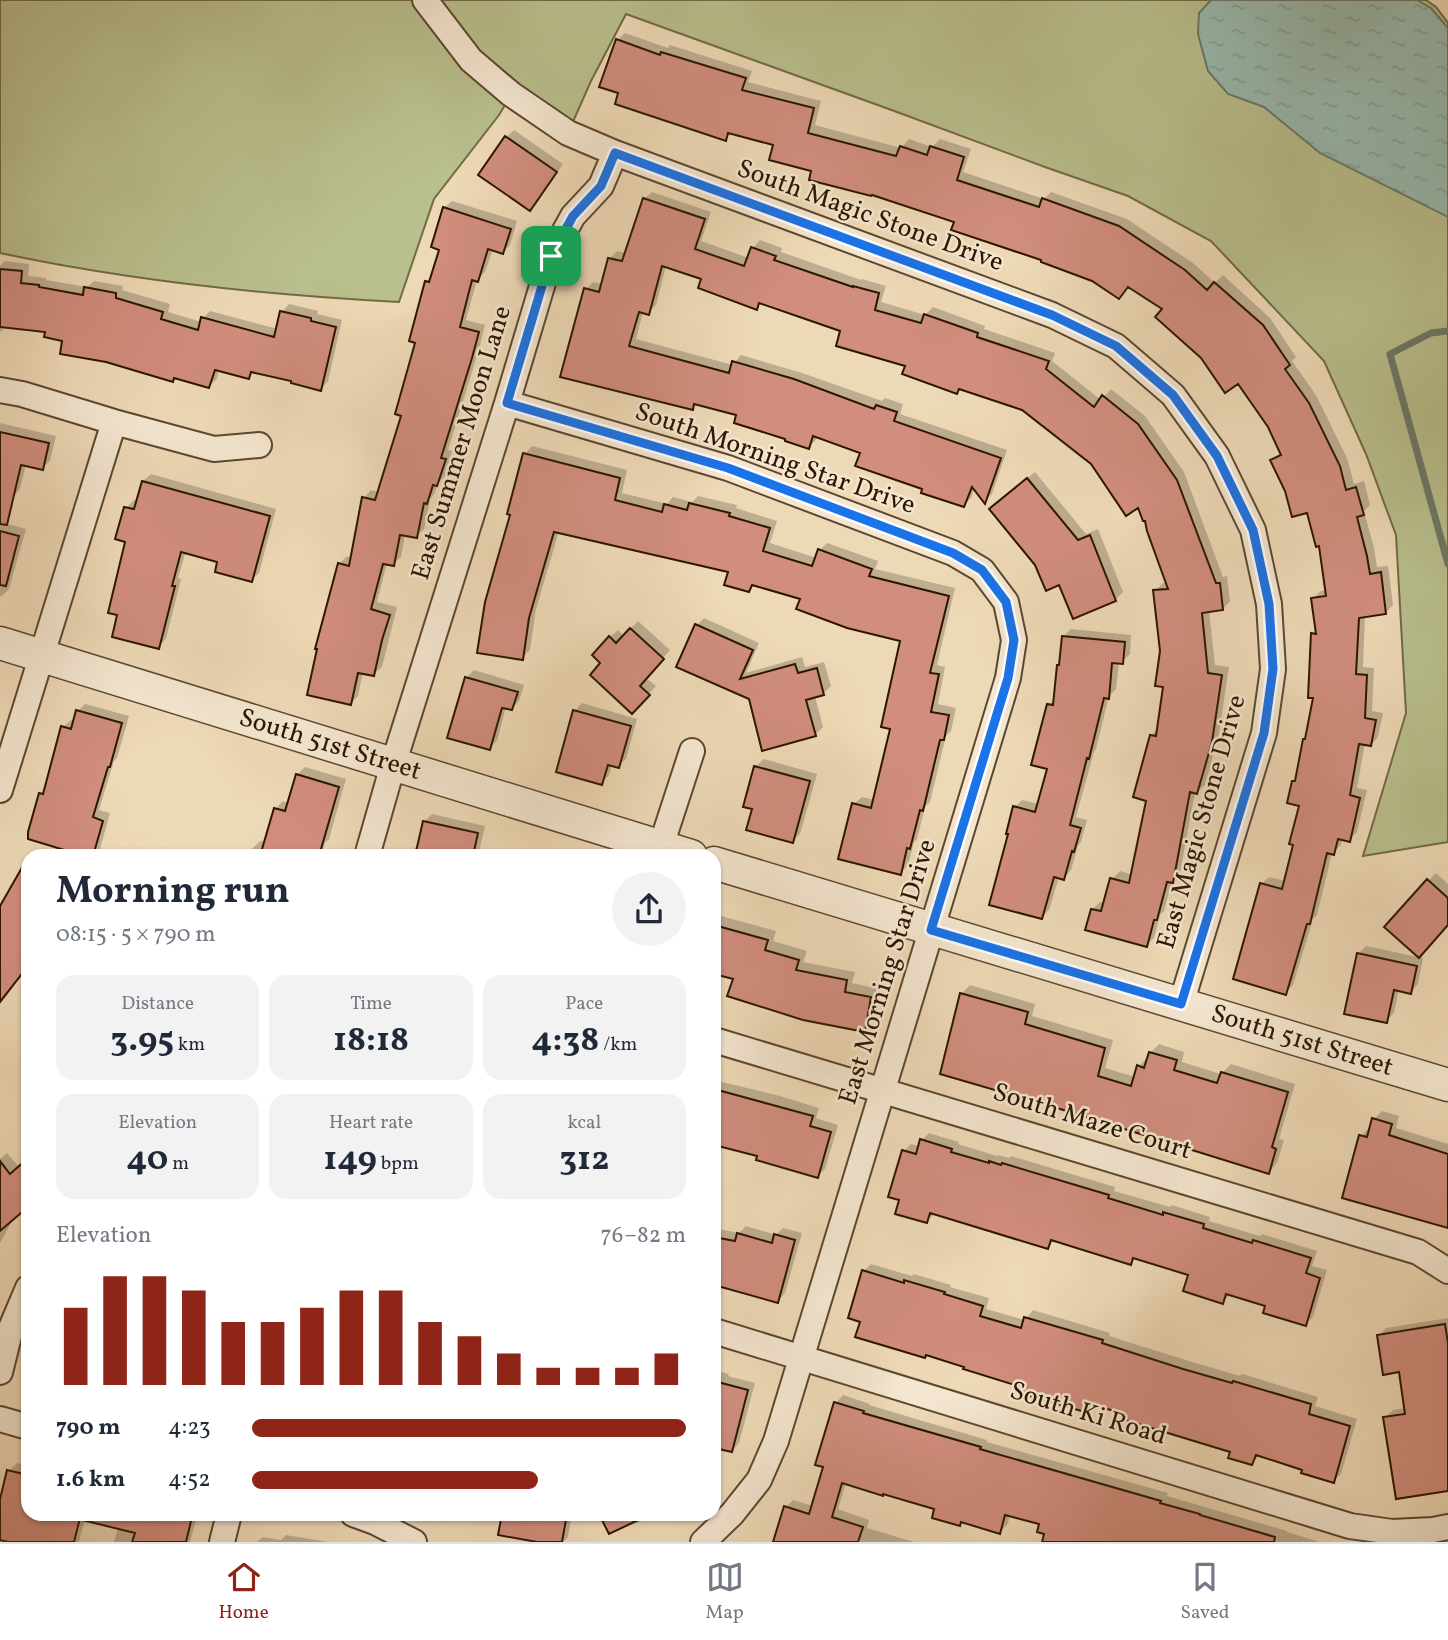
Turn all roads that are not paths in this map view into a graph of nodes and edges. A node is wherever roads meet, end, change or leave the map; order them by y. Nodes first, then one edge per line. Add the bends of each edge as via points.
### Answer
1 (425, 0) edge
2 (615, 153) junction
3 (0, 390) edge
4 (507, 403) junction
5 (114, 422) junction
6 (259, 445) dead end
7 (1253, 530) joint
8 (1006, 602) joint
9 (0, 643) edge
10 (42, 655) junction
11 (692, 751) dead end
12 (393, 765) junction
13 (0, 790) edge
14 (661, 846) junction
15 (369, 849) edge
16 (670, 849) edge
17 (721, 865) edge
18 (931, 930) junction
19 (1181, 1004) junction
20 (721, 1042) edge
21 (1448, 1085) edge
22 (884, 1091) junction
23 (1448, 1271) edge
24 (21, 1304) edge
25 (721, 1333) edge
26 (801, 1358) junction
27 (0, 1372) edge
28 (0, 1419) edge
29 (21, 1425) edge
30 (227, 1521) edge
31 (372, 1521) edge
32 (1448, 1527) edge
33 (222, 1542) edge
34 (414, 1542) edge
35 (703, 1542) edge

1 - 2 street, South Magic Stone Drive via 471,60 511,94 568,133
2 - 4 street, East Summer Moon Lane via 601,186 573,216 551,256
2 - 7 street, South Magic Stone Drive via 1052,315 1116,346 1173,395 1217,456
3 - 5 street
4 - 8 street, South Morning Star Drive via 728,468 953,553 982,570
4 - 12 street, East Summer Moon Lane
5 - 6 street via 214,449
5 - 10 street
7 - 19 street, East Magic Stone Drive via 1269,604 1272,682 1264,733
8 - 18 street, East Morning Star Drive via 1014,640 1008,678
9 - 10 street, South 51st Street
10 - 12 street, South 51st Street
10 - 13 street
11 - 14 street
12 - 14 street, South 51st Street
12 - 15 street, East Summer Moon Lane
14 - 16 street, South 51st Street
17 - 18 street, South 51st Street
18 - 19 street, South 51st Street
18 - 22 street, East Morning Star Drive
19 - 21 street, South 51st Street
20 - 22 street, South Maze Court
22 - 23 street, South Maze Court via 1418,1252
22 - 26 street, East Morning Star Drive
24 - 27 street
25 - 26 street, South Ki Road
26 - 32 street, South Ki Road via 1350,1526 1392,1532
26 - 35 street, East Morning Star Drive via 759,1480
28 - 29 street
30 - 33 street
31 - 34 street

